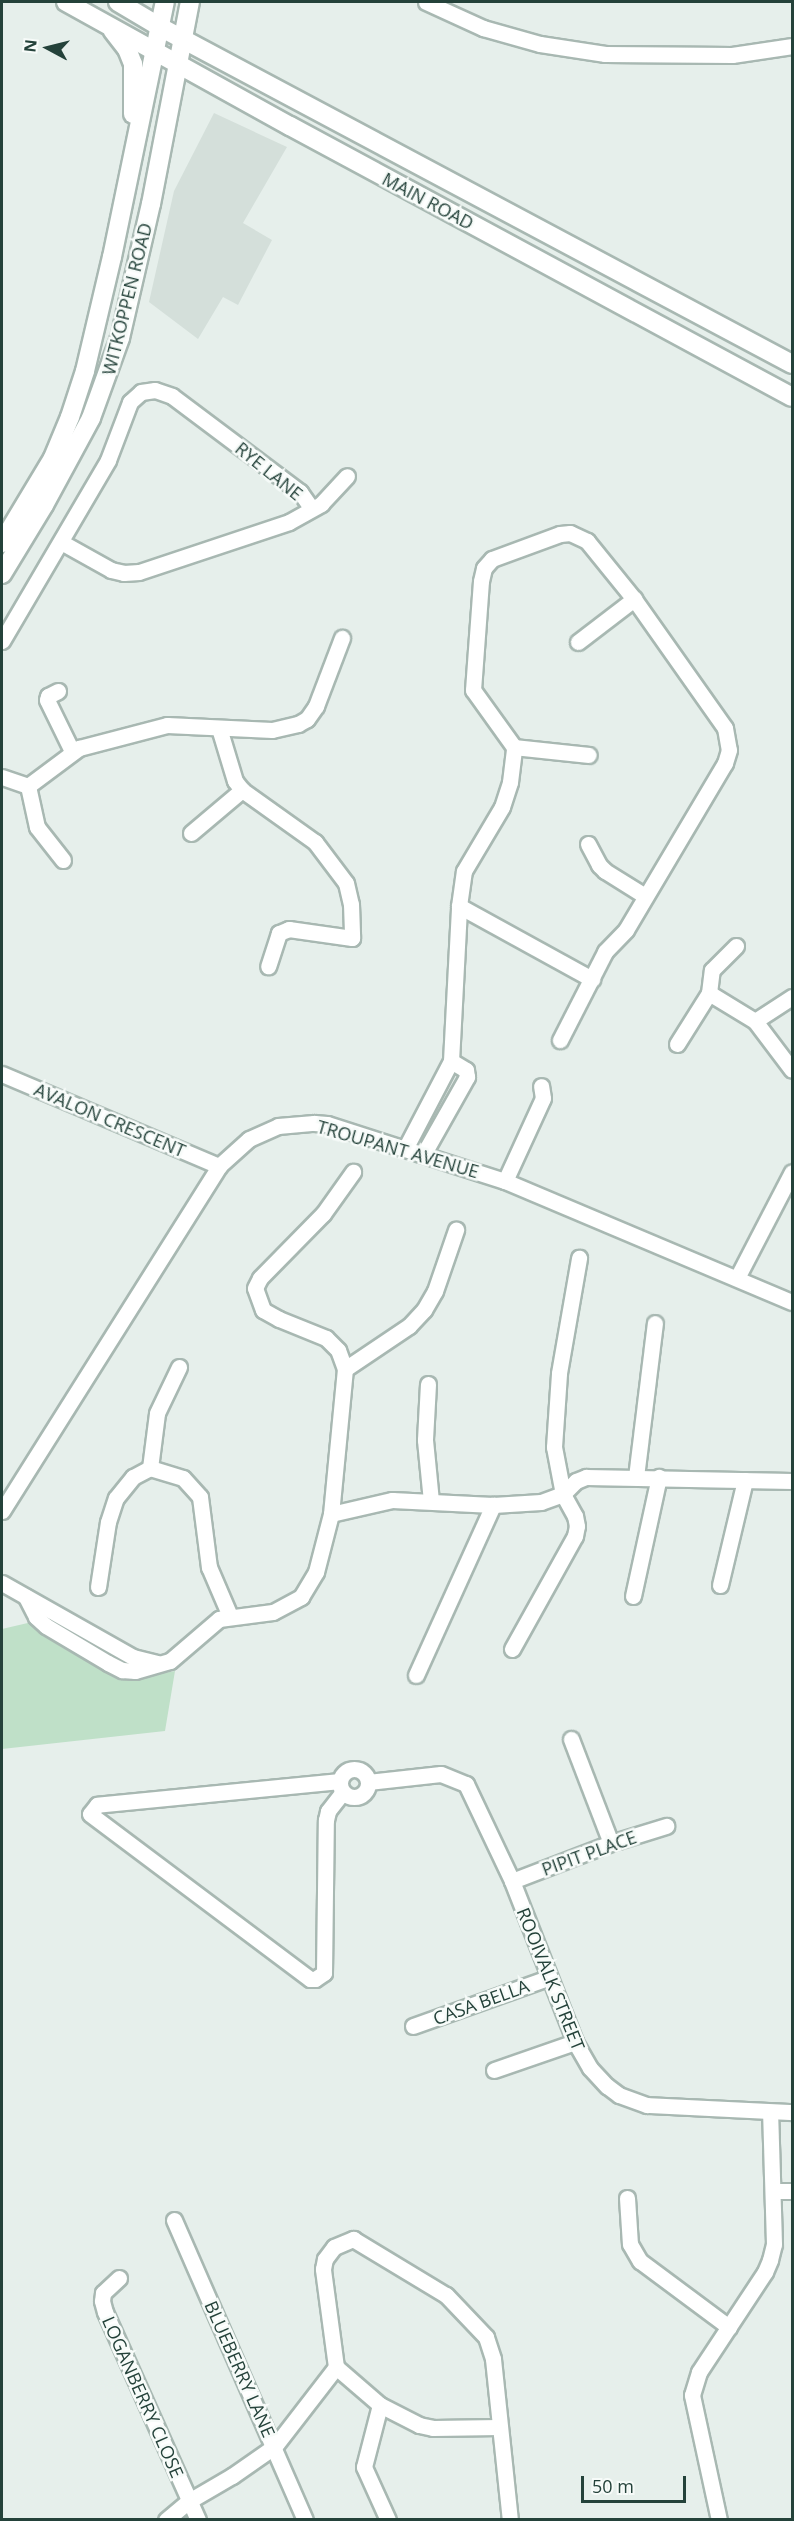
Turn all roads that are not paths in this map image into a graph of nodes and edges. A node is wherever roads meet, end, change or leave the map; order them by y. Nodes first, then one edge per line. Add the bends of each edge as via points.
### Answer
1 (66, 2) edge
2 (118, 2) edge
3 (165, 2) edge
4 (190, 2) edge
5 (426, 2) edge
6 (109, 26) junction
7 (160, 27) junction
8 (184, 39) junction
9 (792, 46) edge
10 (155, 50) junction
11 (179, 63) junction
12 (133, 155) junction
13 (792, 364) edge
14 (792, 397) edge
15 (347, 477) dead end
16 (311, 508) junction
17 (61, 542) junction
18 (2, 543) edge
19 (2, 574) edge
20 (634, 600) junction
21 (342, 638) dead end
22 (2, 641) edge
23 (578, 642) dead end
24 (58, 691) dead end
25 (219, 728) junction
26 (514, 747) junction
27 (72, 751) junction
28 (589, 755) dead end
29 (2, 777) edge
30 (28, 786) junction
31 (242, 790) junction
32 (191, 833) dead end
33 (588, 844) dead end
34 (63, 860) dead end
35 (645, 896) junction
36 (459, 906) junction
37 (736, 946) dead end
38 (268, 966) dead end
39 (592, 979) junction
40 (709, 993) junction
41 (792, 997) edge
42 (755, 1021) junction
43 (561, 1040) dead end
44 (677, 1044) dead end
45 (451, 1061) junction
46 (792, 1070) edge
47 (2, 1074) edge
48 (541, 1086) dead end
49 (405, 1149) junction
50 (423, 1155) junction
51 (219, 1166) junction
52 (353, 1172) dead end
53 (792, 1172) edge
54 (505, 1181) junction
55 (456, 1230) dead end
56 (579, 1258) dead end
57 (737, 1278) junction
58 (792, 1302) edge
59 (655, 1323) dead end
60 (179, 1367) dead end
61 (345, 1369) junction
62 (428, 1384) dead end
63 (150, 1468) junction
64 (636, 1477) junction
65 (659, 1477) junction
66 (745, 1480) junction
67 (792, 1481) edge
68 (563, 1494) junction
69 (431, 1501) junction
70 (493, 1505) junction
71 (2, 1511) edge
72 (331, 1514) junction
73 (2, 1583) edge
74 (720, 1585) dead end
75 (98, 1587) dead end
76 (633, 1596) dead end
77 (230, 1616) junction
78 (512, 1648) dead end
79 (416, 1675) dead end
80 (571, 1739) dead end
81 (368, 1782) junction
82 (341, 1787) junction
83 (666, 1826) dead end
84 (611, 1843) junction
85 (512, 1881) junction
86 (548, 1978) junction
87 (413, 2026) dead end
88 (575, 2042) junction
89 (494, 2070) dead end
90 (770, 2112) junction
91 (792, 2112) edge
92 (773, 2191) junction
93 (792, 2191) edge
94 (627, 2198) dead end
95 (174, 2220) dead end
96 (118, 2278) dead end
97 (729, 2327) junction
98 (336, 2367) junction
99 (380, 2405) junction
100 (499, 2427) junction
101 (274, 2446) junction
102 (189, 2501) junction
103 (166, 2520) edge
104 (198, 2520) edge
105 (304, 2520) edge
106 (388, 2520) edge
107 (510, 2520) edge
108 (718, 2520) edge

1 - 6 main road, MAIN ROAD
2 - 7 main road, MAIN ROAD
3 - 7 main road, WITKOPPEN ROAD
4 - 8 main road, WITKOPPEN ROAD
5 - 9 street via 483,28 540,44 605,54 732,55
6 - 10 main road, MAIN ROAD
6 - 12 main road via 133,64
7 - 8 main road, MAIN ROAD
7 - 10 main road, WITKOPPEN ROAD
8 - 11 main road, WITKOPPEN ROAD
8 - 13 main road, MAIN ROAD
10 - 11 main road, MAIN ROAD
10 - 12 main road, WITKOPPEN ROAD
11 - 14 main road, MAIN ROAD
11 - 19 main road, WITKOPPEN ROAD via 132,289 106,380 81,437
12 - 18 main road, WITKOPPEN ROAD via 85,371 70,417 53,458
15 - 16 street via 327,499
16 - 17 street, RYE LANE via 289,522 131,573 111,570
16 - 17 street, RYE LANE via 300,492 172,396 147,390 134,395 130,402 108,460
17 - 22 street, RYE LANE
20 - 23 street
20 - 26 street via 597,552 577,535 560,534 489,562 477,608 473,690
20 - 35 street via 725,728 729,750 726,763
21 - 25 street via 316,706 307,719 272,730
24 - 27 street via 47,700
25 - 27 street via 167,725
25 - 31 street via 235,781
26 - 28 street
26 - 36 street via 508,796 466,866
27 - 30 street
29 - 30 street
30 - 34 street via 37,827
31 - 32 street
31 - 38 street via 315,842 346,883 351,904 352,938 289,929 279,933
33 - 35 street via 606,871
35 - 39 street via 626,930 605,952
36 - 39 street
36 - 45 street
37 - 40 street via 712,970
39 - 43 street
40 - 42 street
40 - 44 street
41 - 42 street
42 - 46 street
45 - 49 street
45 - 50 street via 466,1070 467,1077
47 - 51 street, AVALON CRESCENT
48 - 54 street via 543,1098
49 - 50 street, TROUPANT AVENUE
49 - 51 street, TROUPANT AVENUE via 327,1125 299,1123 264,1131
50 - 54 street, TROUPANT AVENUE
51 - 71 street, TROUPANT AVENUE
52 - 61 street via 323,1214 260,1278 255,1288 263,1310 332,1343
53 - 57 street
54 - 57 street, TROUPANT AVENUE
55 - 61 street via 435,1291 424,1310 409,1326
56 - 68 street via 558,1384 554,1447
57 - 58 street, TROUPANT AVENUE
59 - 64 street
60 - 63 street via 157,1413
61 - 72 street
62 - 69 street via 425,1440
63 - 75 street via 132,1477 116,1498
63 - 77 street via 183,1478 200,1497 209,1566
64 - 65 street
64 - 68 street via 583,1478
65 - 66 street
65 - 76 street
66 - 67 street
66 - 74 street
68 - 70 street via 541,1502
68 - 78 street via 576,1516 575,1536
69 - 70 street
69 - 72 street via 386,1501
70 - 79 street
72 - 77 street via 316,1572 301,1597 273,1612
73 - 77 street via 26,1597 36,1617 46,1626 122,1670 135,1671 170,1661 219,1619
80 - 84 street
81 - 82 street via 359,1796 349,1796
81 - 82 street via 362,1772 354,1769 343,1774
81 - 85 street, ROOIVALK STREET via 441,1774 466,1784
82 - 82 street via 326,1820 324,1973 315,1979 90,1814 97,1805
83 - 84 street, PIPIT PLACE
84 - 85 street, PIPIT PLACE
85 - 86 street, ROOIVALK STREET
86 - 87 street, CASA BELLA
86 - 88 street, ROOIVALK STREET
88 - 89 street
88 - 90 street, ROOIVALK STREET via 598,2079 632,2100 663,2107
90 - 91 street, ROOIVALK STREET
90 - 92 street
92 - 93 street
92 - 97 street via 774,2244 770,2260
94 - 97 street via 630,2244 640,2261
95 - 101 street, BLUEBERRY LANE
96 - 102 street, LOGANBERRY CLOSE via 103,2293 105,2312
97 - 108 street via 699,2372 692,2395
98 - 99 street
98 - 100 street via 323,2269 334,2247 353,2239 446,2295 478,2326 493,2359
98 - 101 street
99 - 100 street via 426,2427
99 - 106 street via 364,2467
100 - 107 street
101 - 102 street
101 - 105 street, BLUEBERRY LANE
102 - 103 street
102 - 104 street, LOGANBERRY CLOSE

